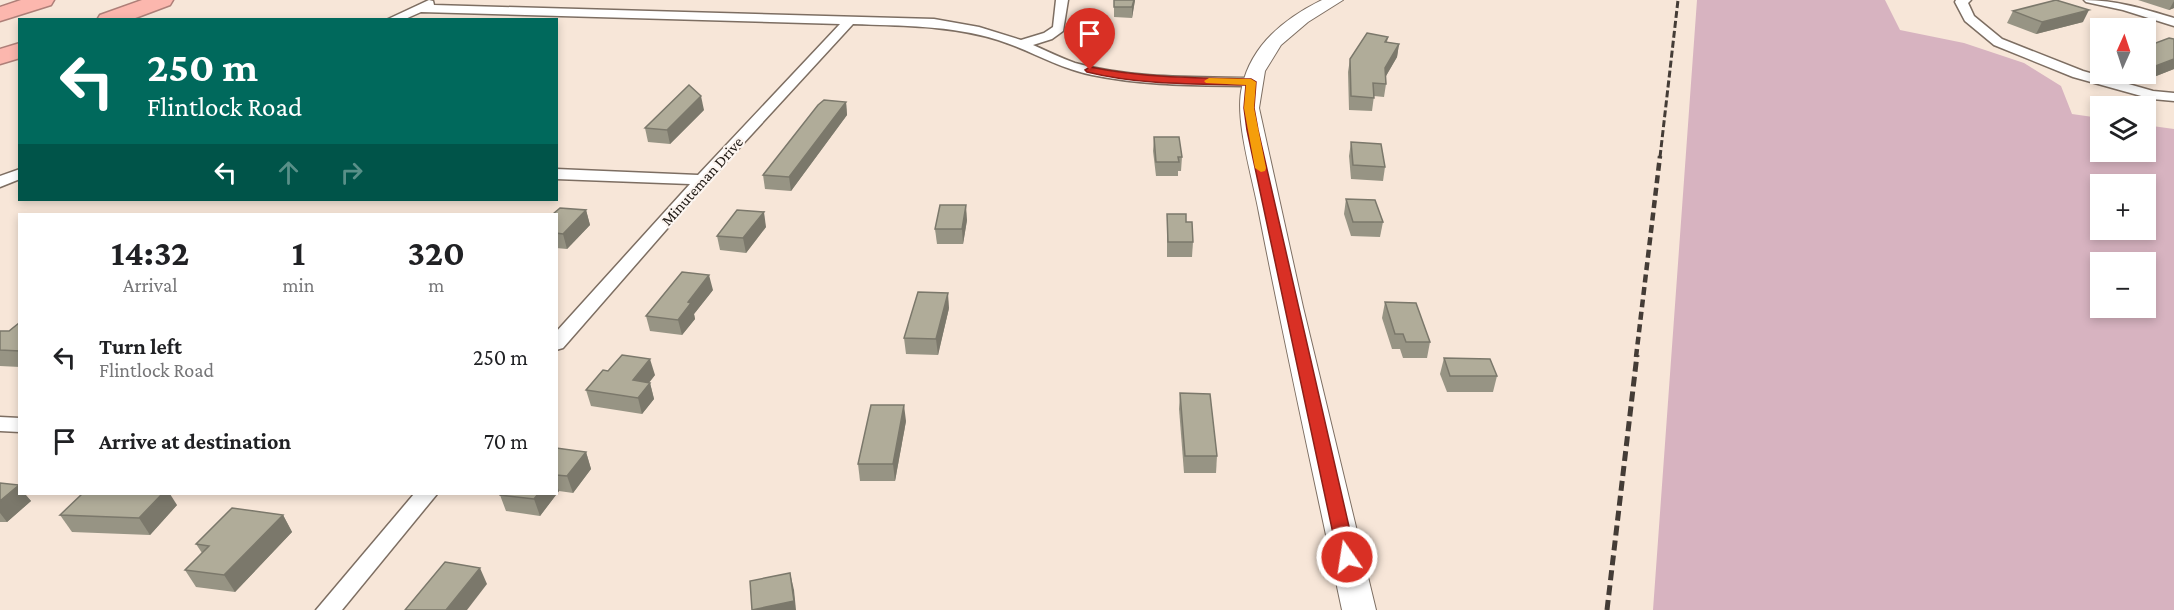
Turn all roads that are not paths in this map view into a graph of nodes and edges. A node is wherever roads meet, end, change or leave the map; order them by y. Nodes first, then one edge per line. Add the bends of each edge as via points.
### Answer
1 (44, 0) edge
2 (162, 0) edge
3 (440, 0) edge
4 (1062, 0) edge
5 (1335, 0) edge
6 (1965, 0) edge
7 (2090, 0) edge
8 (420, 8) junction
9 (0, 14) edge
10 (113, 18) edge
11 (397, 18) edge
12 (850, 20) junction
13 (2174, 22) edge
14 (1021, 44) junction
15 (18, 51) edge
16 (0, 57) edge
17 (1251, 82) junction
18 (2174, 97) edge
19 (558, 174) edge
20 (18, 175) edge
21 (702, 180) junction
22 (0, 182) edge
23 (558, 342) edge
24 (0, 424) edge
25 (18, 425) edge
26 (425, 495) edge
27 (328, 610) edge
28 (1359, 610) edge

1 - 9 highway
2 - 10 highway
3 - 8 street
4 - 14 street via 1059,28 1048,36
5 - 17 street via 1280,35 1261,60
6 - 18 street via 1961,2 1969,18 1998,42 2078,75
7 - 13 street
8 - 11 street
8 - 12 street
12 - 14 street via 934,22 970,28
12 - 21 street, Minuteman Drive
14 - 17 street via 1068,65 1112,75
15 - 16 highway
17 - 28 street via 1252,130
19 - 21 street
20 - 22 street
21 - 23 street, Minuteman Drive
24 - 25 street
26 - 27 street

